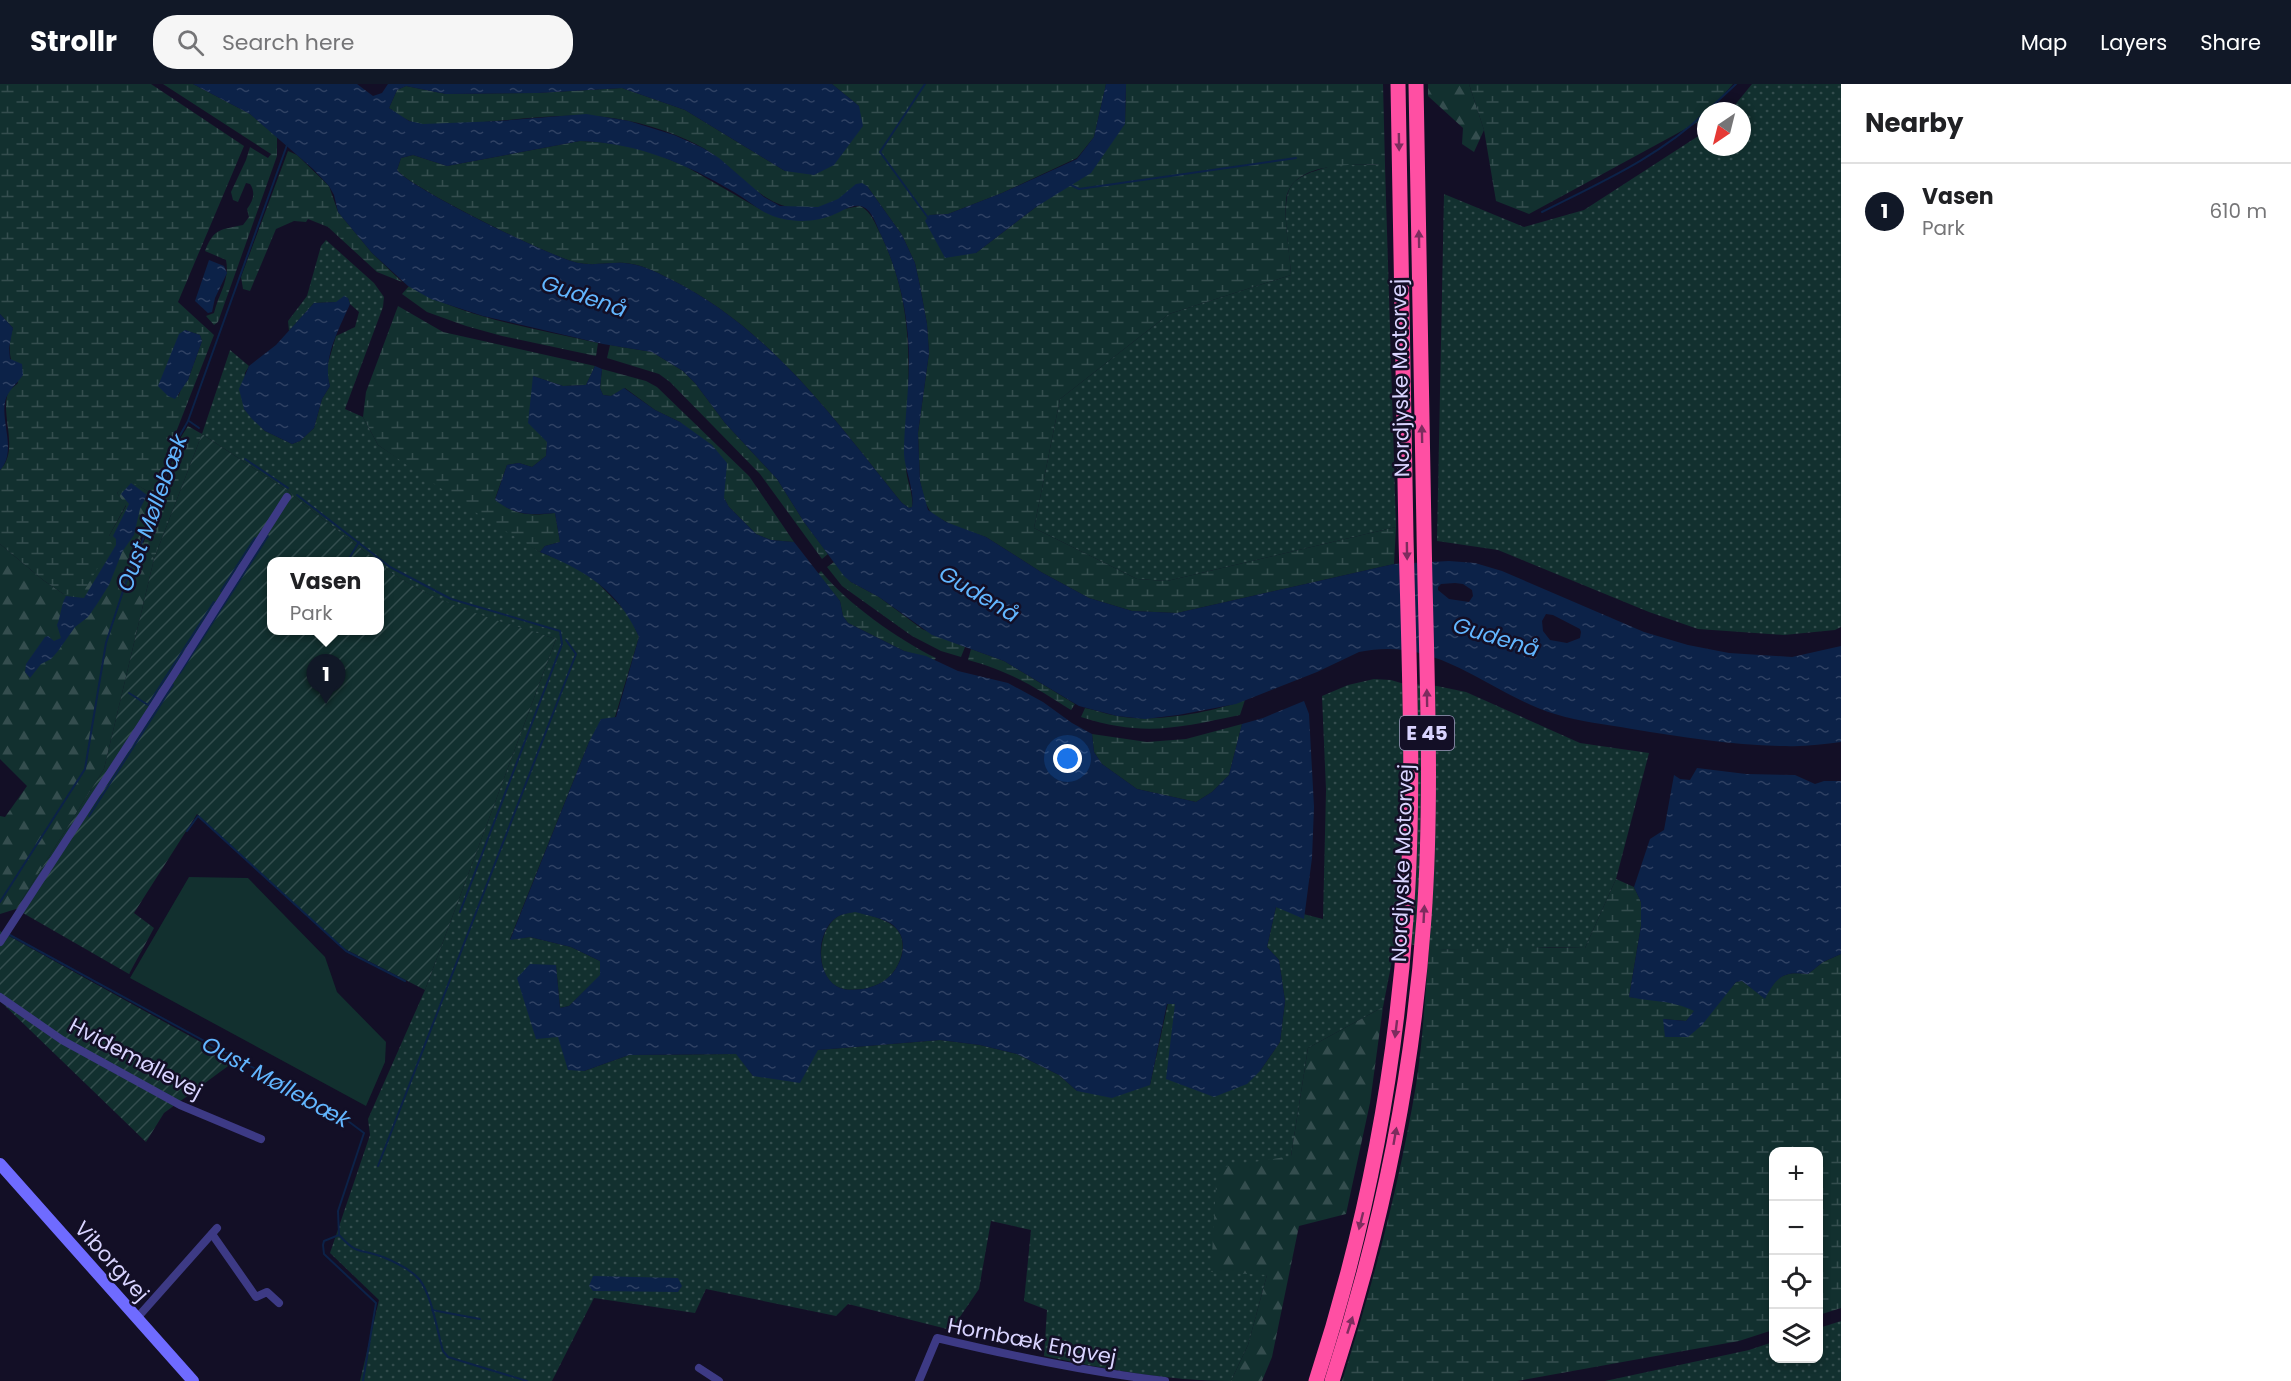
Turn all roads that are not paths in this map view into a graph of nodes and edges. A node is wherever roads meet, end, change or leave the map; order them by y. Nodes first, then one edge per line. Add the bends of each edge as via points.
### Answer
1 (1398, 84) edge
2 (1417, 84) edge
3 (287, 496) dead end
4 (1, 940) edge
5 (0, 997) edge
6 (261, 1139) dead end
7 (1, 1165) edge
8 (279, 1303) dead end
9 (137, 1318) junction
10 (699, 1368) dead end
11 (193, 1381) edge
12 (719, 1381) edge
13 (919, 1381) edge
14 (1165, 1381) edge
15 (1316, 1381) edge
16 (1332, 1381) edge

1 -> 15 highway, Nordjyske Motorvej / E 45 via 1410,815 1407,906 1396,1035 1366,1204
16 -> 2 highway, Nordjyske Motorvej / E 45 via 1355,1310 1384,1195 1413,1032 1425,907 1428,816
3 - 4 street
5 - 6 street, Hvidemøllevej via 63,1040 180,1105
7 - 9 street, Viborgvej
8 - 9 street via 267,1292 256,1297 214,1231
9 - 11 street, Viborgvej
10 - 12 street
13 - 14 street, Hornbæk Engvej via 937,1338 1089,1371

